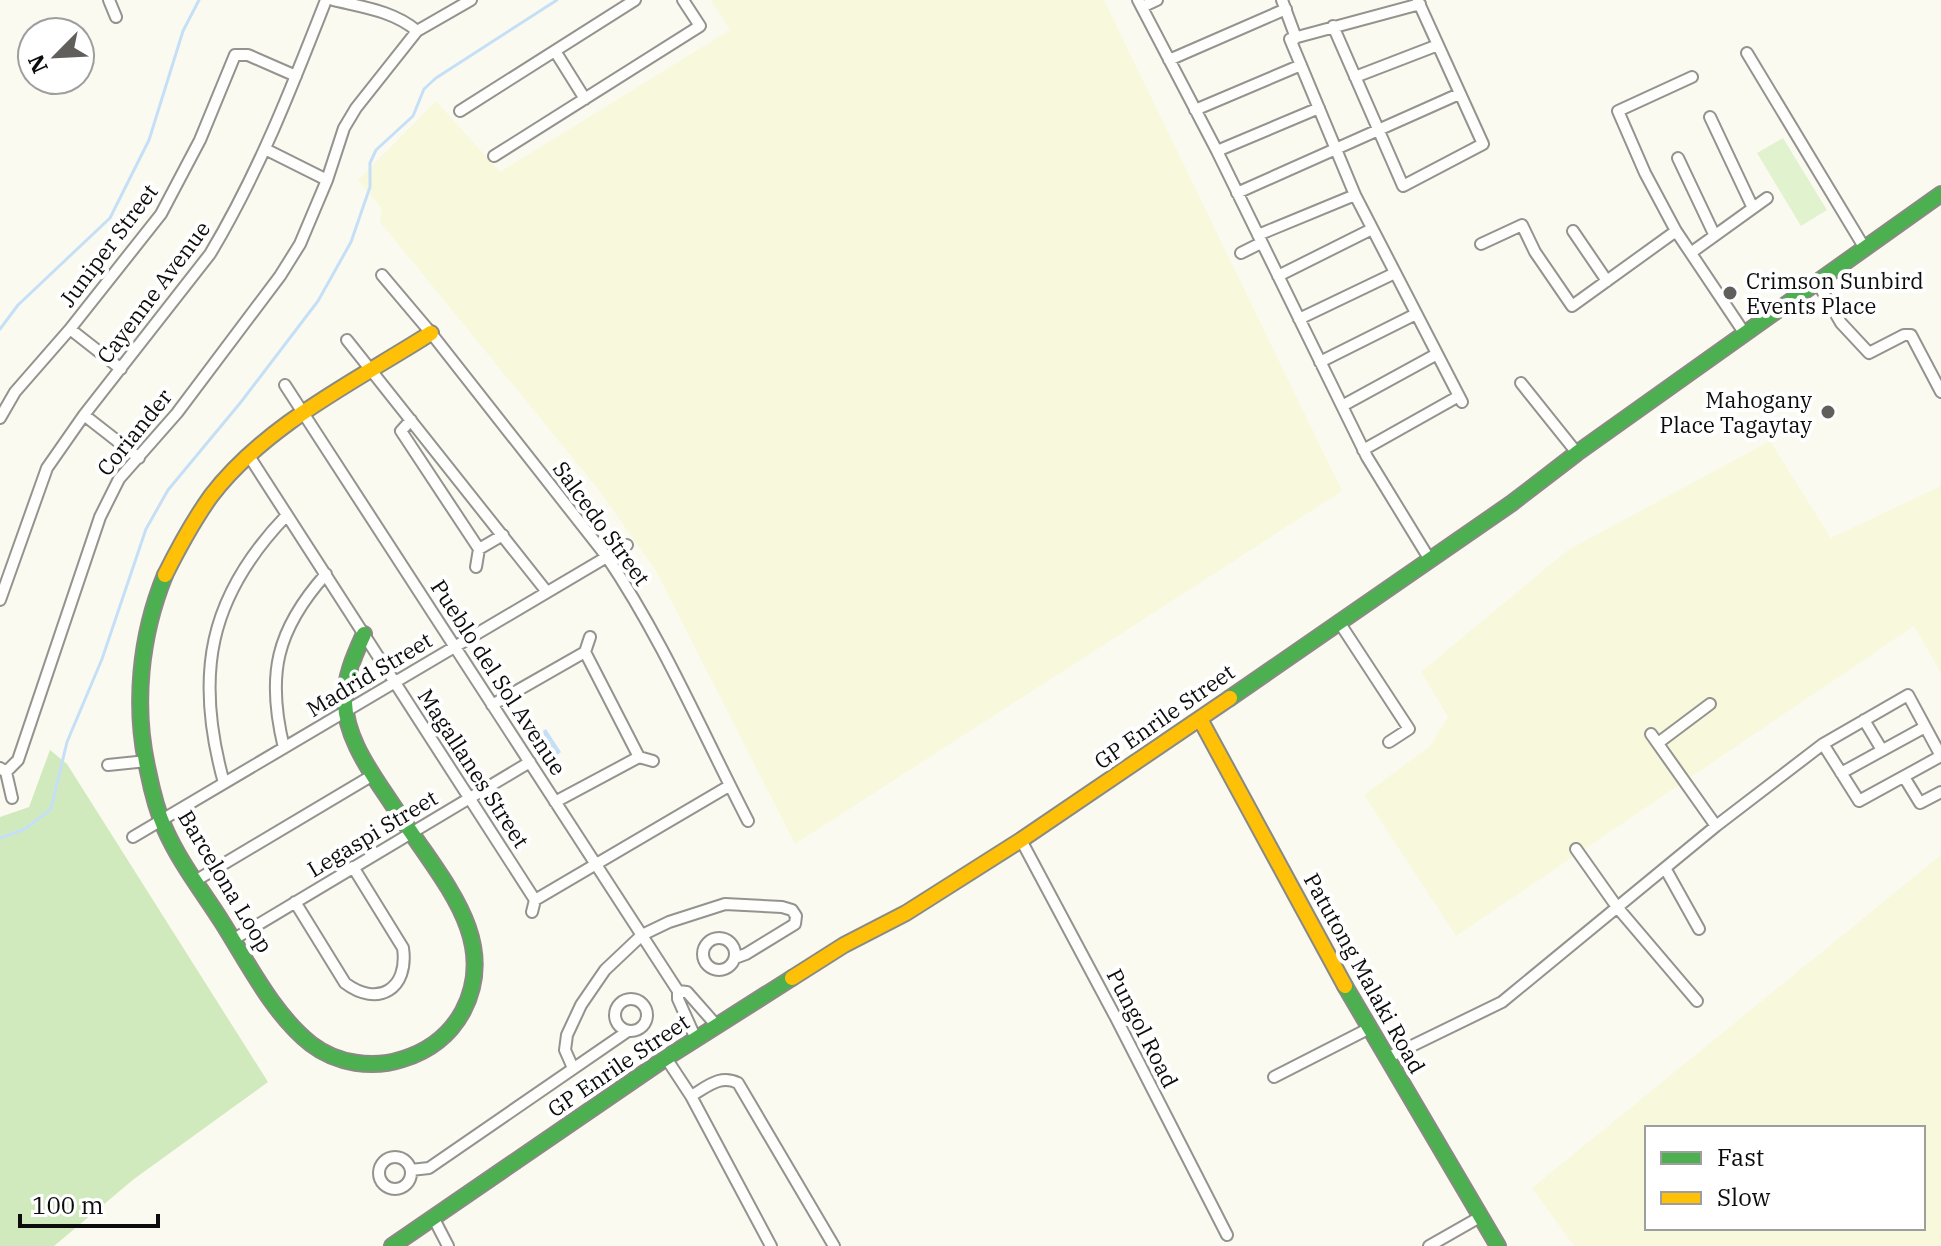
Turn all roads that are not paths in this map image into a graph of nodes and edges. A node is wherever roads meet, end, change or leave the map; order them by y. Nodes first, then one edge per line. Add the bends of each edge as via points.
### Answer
1 (109, 0) edge
2 (326, 0) edge
3 (333, 0) edge
4 (471, 0) edge
5 (635, 0) edge
6 (683, 0) edge
7 (1157, 0) edge
8 (1419, 2) edge
9 (1140, 3) edge
10 (1284, 5) edge
11 (116, 17) dead end
12 (1333, 26) junction
13 (417, 31) junction
14 (1296, 38) junction
15 (1438, 45) junction
16 (555, 51) junction
17 (1747, 53) dead end
18 (1169, 60) junction
19 (1301, 65) junction
20 (296, 76) junction
21 (1355, 77) junction
22 (1692, 77) dead end
23 (1459, 94) junction
24 (585, 99) junction
25 (1319, 108) junction
26 (1195, 110) junction
27 (460, 111) dead end
28 (1710, 117) dead end
29 (1379, 132) junction
30 (265, 149) junction
31 (1336, 150) junction
32 (1217, 151) junction
33 (494, 156) dead end
34 (1678, 158) dead end
35 (327, 180) junction
36 (1237, 193) junction
37 (1941, 194) edge
38 (1355, 195) junction
39 (1767, 198) dead end
40 (1752, 206) junction
41 (1372, 229) junction
42 (1573, 231) dead end
43 (1676, 231) junction
44 (1714, 234) junction
45 (1260, 239) junction
46 (1481, 244) dead end
47 (1864, 247) junction
48 (1692, 252) junction
49 (1241, 253) dead end
50 (1395, 273) junction
51 (382, 275) dead end
52 (1278, 276) junction
53 (1607, 281) junction
54 (1817, 282) junction
55 (1416, 314) junction
56 (1299, 319) junction
57 (70, 329) junction
58 (431, 333) junction
59 (1745, 334) junction
60 (347, 340) dead end
61 (1437, 354) junction
62 (1320, 362) junction
63 (121, 369) junction
64 (372, 372) junction
65 (1521, 383) dead end
66 (285, 385) dead end
67 (15, 392) junction
68 (1941, 392) edge
69 (0, 402) edge
70 (1342, 406) junction
71 (84, 415) junction
72 (304, 415) junction
73 (0, 418) edge
74 (411, 420) junction
75 (1363, 450) junction
76 (1577, 453) junction
77 (249, 456) junction
78 (139, 458) junction
79 (287, 515) junction
80 (503, 535) junction
81 (627, 545) dead end
82 (479, 549) junction
83 (607, 557) junction
84 (1430, 560) junction
85 (476, 567) dead end
86 (326, 574) junction
87 (547, 592) junction
88 (0, 600) edge
89 (1339, 622) junction
90 (364, 634) junction
91 (590, 637) dead end
92 (455, 646) junction
93 (585, 652) junction
94 (394, 682) junction
95 (1710, 704) dead end
96 (492, 705) junction
97 (344, 712) junction
98 (1200, 719) junction
99 (1864, 720) junction
100 (1925, 727) junction
101 (1389, 742) dead end
102 (1823, 744) junction
103 (284, 748) junction
104 (1882, 750) junction
105 (1941, 756) edge
106 (639, 757) junction
107 (147, 761) junction
108 (653, 761) dead end
109 (530, 762) junction
110 (108, 765) dead end
111 (3, 770) edge
112 (1841, 773) junction
113 (373, 775) junction
114 (1904, 777) junction
115 (224, 783) junction
116 (729, 786) junction
117 (1941, 792) edge
118 (12, 798) dead end
119 (470, 798) junction
120 (555, 802) junction
121 (162, 820) junction
122 (748, 821) dead end
123 (1716, 826) junction
124 (412, 833) junction
125 (133, 837) dead end
126 (1021, 840) junction
127 (1576, 849) dead end
128 (595, 863) junction
129 (353, 867) junction
130 (1665, 868) junction
131 (195, 881) junction
132 (535, 900) junction
133 (295, 902) junction
134 (1617, 907) junction
135 (532, 912) dead end
136 (1699, 929) dead end
137 (642, 935) junction
138 (234, 939) junction
139 (735, 958) dead end
140 (678, 991) junction
141 (1697, 1001) dead end
142 (717, 1026) junction
143 (1368, 1029) junction
144 (628, 1031) dead end
145 (696, 1039) junction
146 (666, 1058) junction
147 (1387, 1058) junction
148 (573, 1068) junction
149 (1274, 1077) dead end
150 (691, 1096) junction
151 (411, 1170) dead end
152 (433, 1217) junction
153 (1480, 1217) junction
154 (1227, 1235) dead end
155 (392, 1246) edge
156 (448, 1246) edge
157 (771, 1246) edge
158 (834, 1246) edge
159 (1429, 1246) edge
160 (1498, 1246) edge

1 - 11 street
2 - 20 street, Cayenne Avenue
3 - 13 street via 393,15
4 - 13 street
5 - 16 street
6 - 24 street via 700,26
7 - 9 street
8 - 12 street
8 - 15 street
9 - 18 street
10 - 14 street
10 - 18 street
12 - 14 street
12 - 21 street
13 - 35 street, Coriander via 344,128
14 - 19 street via 1290,39
15 - 21 street
15 - 23 street
16 - 24 street
16 - 27 street
17 - 47 street
18 - 26 street
19 - 25 street
19 - 26 street
20 - 30 street, Cayenne Avenue
20 - 57 street, Juniper Street via 248,55 235,55 200,140 161,214
21 - 29 street
22 - 43 street via 1618,111
23 - 29 street
23 - 29 street via 1483,144 1403,186
24 - 33 street
25 - 31 street
25 - 32 street
26 - 32 street
28 - 40 street
29 - 31 street
30 - 35 street
30 - 63 street, Cayenne Avenue via 210,254
31 - 36 street
31 - 38 street
32 - 36 street
34 - 44 street
35 - 78 street, Coriander via 280,276
36 - 45 street
37 - 47 street, GP Enrile Street
38 - 41 street
38 - 45 street
39 - 40 street
40 - 44 street
41 - 50 street
41 - 52 street
42 - 53 street
43 - 48 street
43 - 53 street
44 - 48 street
45 - 49 street
45 - 52 street
46 - 53 street via 1522,225 1572,306
47 - 54 street, GP Enrile Street
48 - 59 street
50 - 55 street
50 - 56 street
51 - 58 street, Salcedo Street
52 - 56 street
54 - 59 street, GP Enrile Street
54 - 68 street via 1841,323 1869,353 1911,335
55 - 61 street
55 - 62 street
56 - 62 street
57 - 63 street
57 - 67 street, Juniper Street
58 - 64 street, Barcelona Loop
58 - 83 street, Salcedo Street
59 - 76 street, GP Enrile Street
60 - 64 street
61 - 70 street
61 - 75 street via 1460,399
62 - 70 street
63 - 71 street, Cayenne Avenue
64 - 72 street, Barcelona Loop
64 - 74 street
65 - 76 street
66 - 72 street, Pueblo del Sol Avenue
67 - 69 street
67 - 73 street, Juniper Street
70 - 75 street
71 - 78 street
71 - 88 street, Cayenne Avenue via 47,468
72 - 77 street, Barcelona Loop
72 - 92 street, Pueblo del Sol Avenue
74 - 80 street
74 - 82 street via 401,431
75 - 84 street
76 - 84 street, GP Enrile Street
77 - 79 street, Magallanes Street
77 - 107 street, Barcelona Loop via 212,494 182,538 157,592 144,642 139,697
78 - 111 street, Coriander via 119,479 104,507 18,760
79 - 86 street, Magallanes Street
79 - 115 street via 236,579 219,619 208,706
80 - 82 street
80 - 87 street
81 - 83 street, Madrid Street
82 - 85 street
83 - 87 street, Madrid Street
83 - 116 street, Salcedo Street via 658,642
84 - 89 street, GP Enrile Street
86 - 90 street, Magallanes Street
86 - 103 street via 302,601 284,637 275,676
87 - 92 street, Madrid Street
89 - 98 street, GP Enrile Street
89 - 101 street via 1409,729
90 - 94 street, Magallanes Street
90 - 97 street via 345,682
91 - 93 street
92 - 94 street, Madrid Street
92 - 96 street, Pueblo del Sol Avenue
93 - 96 street
93 - 106 street
94 - 97 street, Madrid Street
94 - 119 street, Magallanes Street
95 - 123 street via 1655,739
96 - 109 street, Pueblo del Sol Avenue
97 - 103 street, Madrid Street
97 - 113 street, Barcelona Loop
98 - 126 street, GP Enrile Street
98 - 143 street, Patutong Malaki Road
99 - 100 street via 1908,695
99 - 102 street
99 - 104 street
100 - 104 street
100 - 105 street
102 - 112 street
102 - 123 street
103 - 115 street, Madrid Street
104 - 112 street
105 - 114 street
106 - 108 street
106 - 120 street
107 - 110 street
107 - 121 street, Barcelona Loop
109 - 119 street, Legaspi Street
109 - 120 street, Pueblo del Sol Avenue
111 - 118 street
112 - 114 street via 1859,801
113 - 124 street, Barcelona Loop
113 - 131 street
114 - 117 street via 1920,803
115 - 121 street, Madrid Street
116 - 122 street, Salcedo Street
116 - 128 street
119 - 124 street, Legaspi Street
119 - 132 street, Magallanes Street
120 - 128 street, Pueblo del Sol Avenue
121 - 125 street, Madrid Street
121 - 131 street, Barcelona Loop
123 - 130 street
124 - 129 street, Legaspi Street
124 - 138 street, Barcelona Loop via 463,908 474,937 477,967 471,997 455,1026 434,1045 405,1061 380,1065 352,1063 322,1052 296,1032
126 - 142 street, GP Enrile Street
126 - 154 street, Pungol Road
127 - 134 street
128 - 132 street
128 - 137 street, Pueblo del Sol Avenue
129 - 133 street, Legaspi Street
129 - 133 street via 403,948 405,964 391,989 369,995 345,983
130 - 134 street
130 - 136 street
131 - 138 street, Barcelona Loop
132 - 135 street
133 - 138 street, Legaspi Street
134 - 141 street
134 - 147 street via 1502,1002
137 - 139 street via 725,904 792,910 795,924
137 - 140 street, Pueblo del Sol Avenue
137 - 148 street via 605,970 581,1005 565,1050
140 - 142 street, Pueblo del Sol Avenue via 687,992
140 - 145 street, Pueblo del Sol Avenue
142 - 145 street, GP Enrile Street
143 - 147 street, Patutong Malaki Road
143 - 149 street
144 - 148 street
145 - 146 street, GP Enrile Street
146 - 150 street
146 - 152 street, GP Enrile Street
147 - 153 street, Patutong Malaki Road
148 - 151 street via 429,1168
150 - 157 street
150 - 158 street via 717,1081 738,1083
152 - 155 street, GP Enrile Street
152 - 156 street
153 - 159 street
153 - 160 street, Patutong Malaki Road

